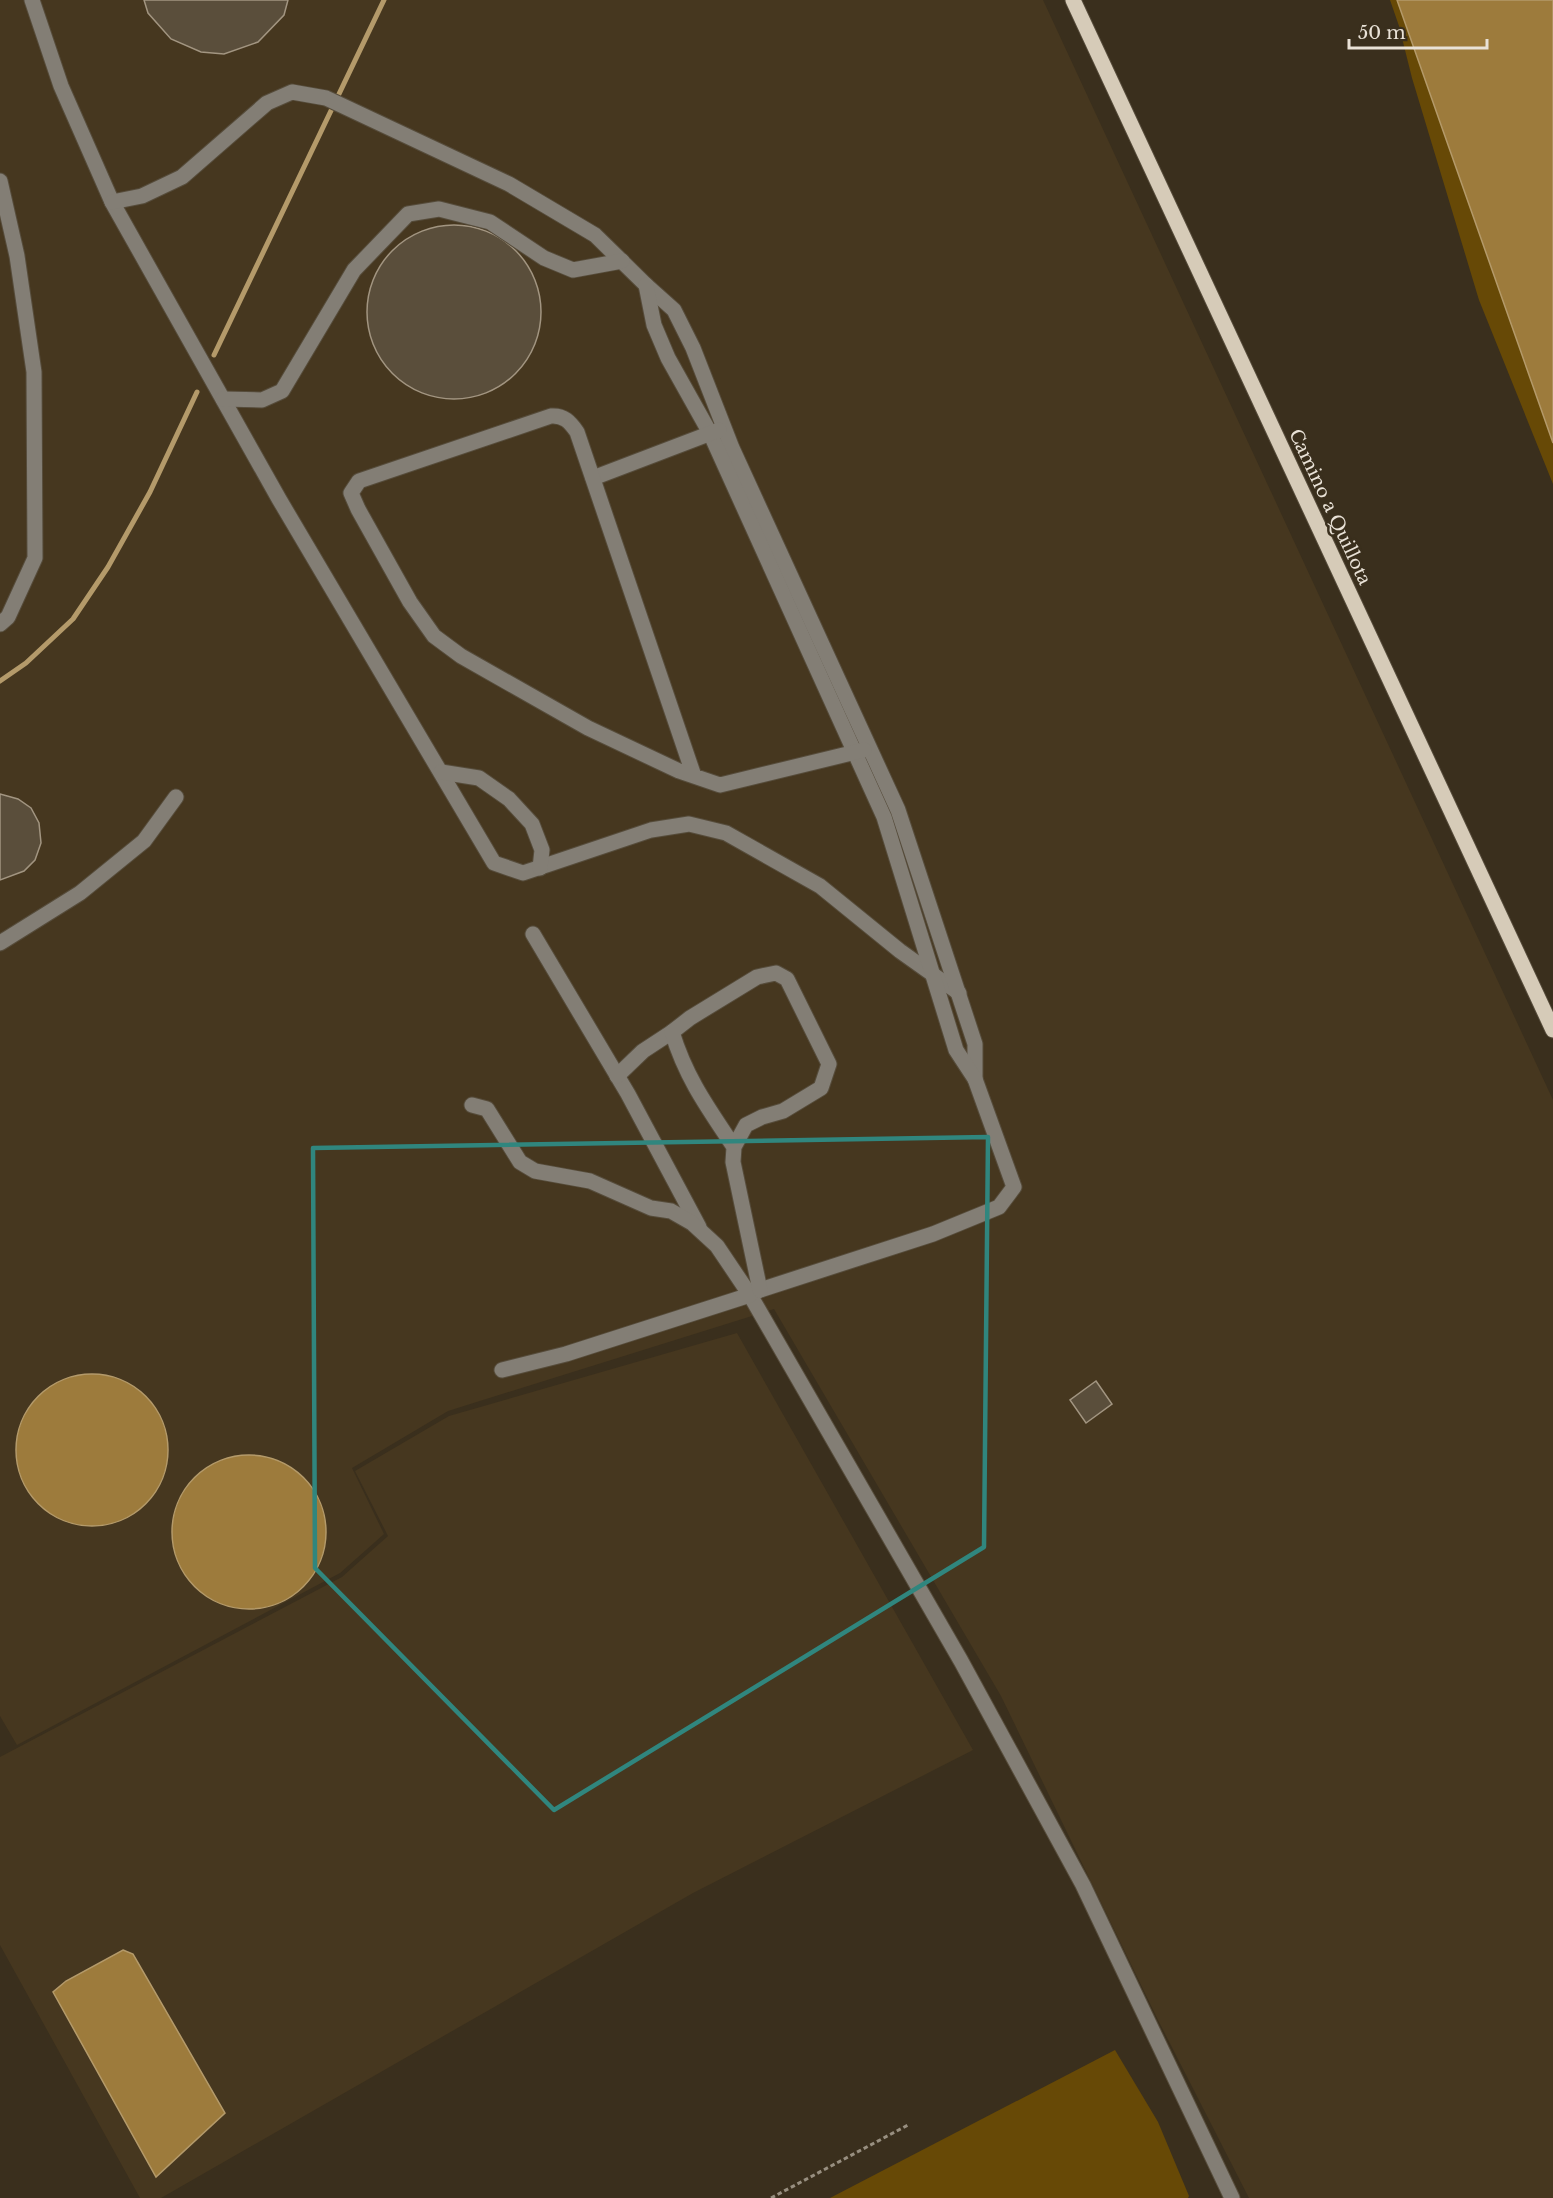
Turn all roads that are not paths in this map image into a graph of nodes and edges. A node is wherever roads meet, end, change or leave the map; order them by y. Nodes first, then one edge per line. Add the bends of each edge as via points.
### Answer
1 (32, 0) edge
2 (1072, 0) edge
3 (0, 181) edge
4 (112, 202) junction
5 (622, 261) junction
6 (646, 285) junction
7 (223, 399) junction
8 (717, 431) junction
9 (593, 478) junction
10 (0, 624) edge
11 (862, 750) junction
12 (441, 772) junction
13 (694, 776) junction
14 (176, 797) dead end
15 (540, 868) junction
16 (533, 934) dead end
17 (0, 943) edge
18 (933, 977) junction
19 (959, 993) junction
20 (1553, 1030) edge
21 (672, 1032) junction
22 (617, 1076) junction
23 (975, 1079) junction
24 (472, 1105) dead end
25 (734, 1147) junction
26 (702, 1232) junction
27 (755, 1293) junction
28 (502, 1370) dead end
29 (1232, 2198) edge

1 - 4 street via 61,86
2 - 20 main road, Camino a Quillota
3 - 10 street via 17,256 34,372 34,558 8,617
4 - 5 street via 142,196 182,177 267,103 292,92 326,98 508,184 595,235
4 - 7 street
5 - 6 street
5 - 7 street via 573,270 544,258 490,222 439,209 408,214 354,270 282,391 262,400
6 - 8 street via 654,325 668,358
6 - 8 street via 674,310 693,348
7 - 12 street
8 - 9 street
8 - 11 street
9 - 13 street
9 - 13 street via 577,432 564,418 551,416 359,481 351,493 410,602 434,636 461,656 588,728
11 - 13 street via 720,785
11 - 18 street
11 - 19 street via 898,810
12 - 15 street via 494,863 523,873
12 - 15 street via 479,778 509,799 532,824 542,850
14 - 17 street via 144,841 80,893
15 - 18 street via 651,830 689,824 726,833 820,886
16 - 22 street
18 - 19 street
18 - 23 street via 956,1050
19 - 23 street via 975,1044
21 - 22 street
21 - 25 street via 698,1095
21 - 25 street via 757,977 776,973 788,979 829,1064 821,1088 783,1111 746,1125
22 - 26 street
23 - 27 street via 1014,1187 999,1207 933,1234
24 - 26 street via 487,1109 520,1162 535,1171 590,1181 651,1208 671,1210
25 - 27 street
26 - 27 street
27 - 28 street via 566,1354
27 - 29 street via 1083,1885

